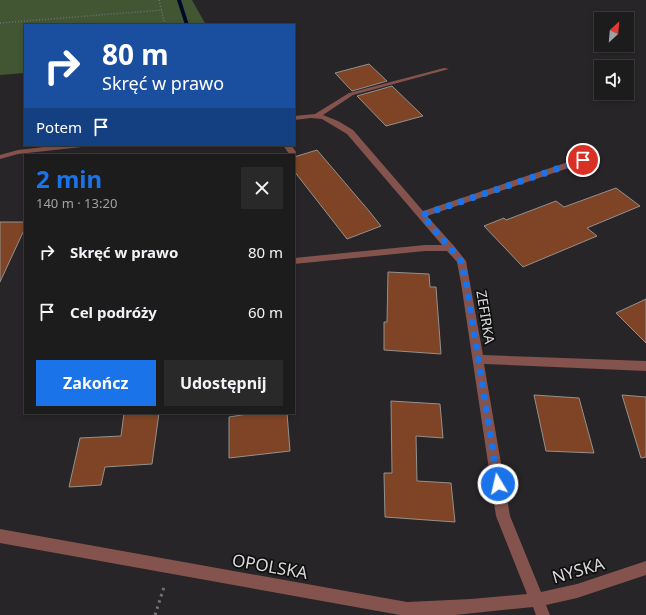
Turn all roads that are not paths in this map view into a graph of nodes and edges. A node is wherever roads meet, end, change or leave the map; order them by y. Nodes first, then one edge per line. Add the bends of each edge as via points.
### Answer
1 (446, 69) dead end
2 (318, 115) junction
3 (295, 118) edge
4 (73, 146) edge
5 (288, 146) edge
6 (292, 152) dead end
7 (0, 156) edge
8 (583, 160) dead end
9 (422, 215) junction
10 (451, 248) junction
11 (295, 261) edge
12 (478, 359) junction
13 (646, 366) edge
14 (0, 536) edge
15 (646, 568) edge
16 (536, 600) junction
17 (543, 615) edge

1 - 2 street via 351,94
2 - 3 street, ZEFIRKA
2 - 9 street, ZEFIRKA via 336,122 350,132
4 - 7 street
5 - 6 street
8 - 9 street
9 - 10 street, ZEFIRKA
10 - 11 street via 425,248
10 - 12 street, ZEFIRKA via 461,261
12 - 13 street
12 - 16 street, ZEFIRKA via 503,516
14 - 16 street, OPOLSKA via 407,609 457,608
15 - 16 street, NYSKA via 589,587
16 - 17 street

